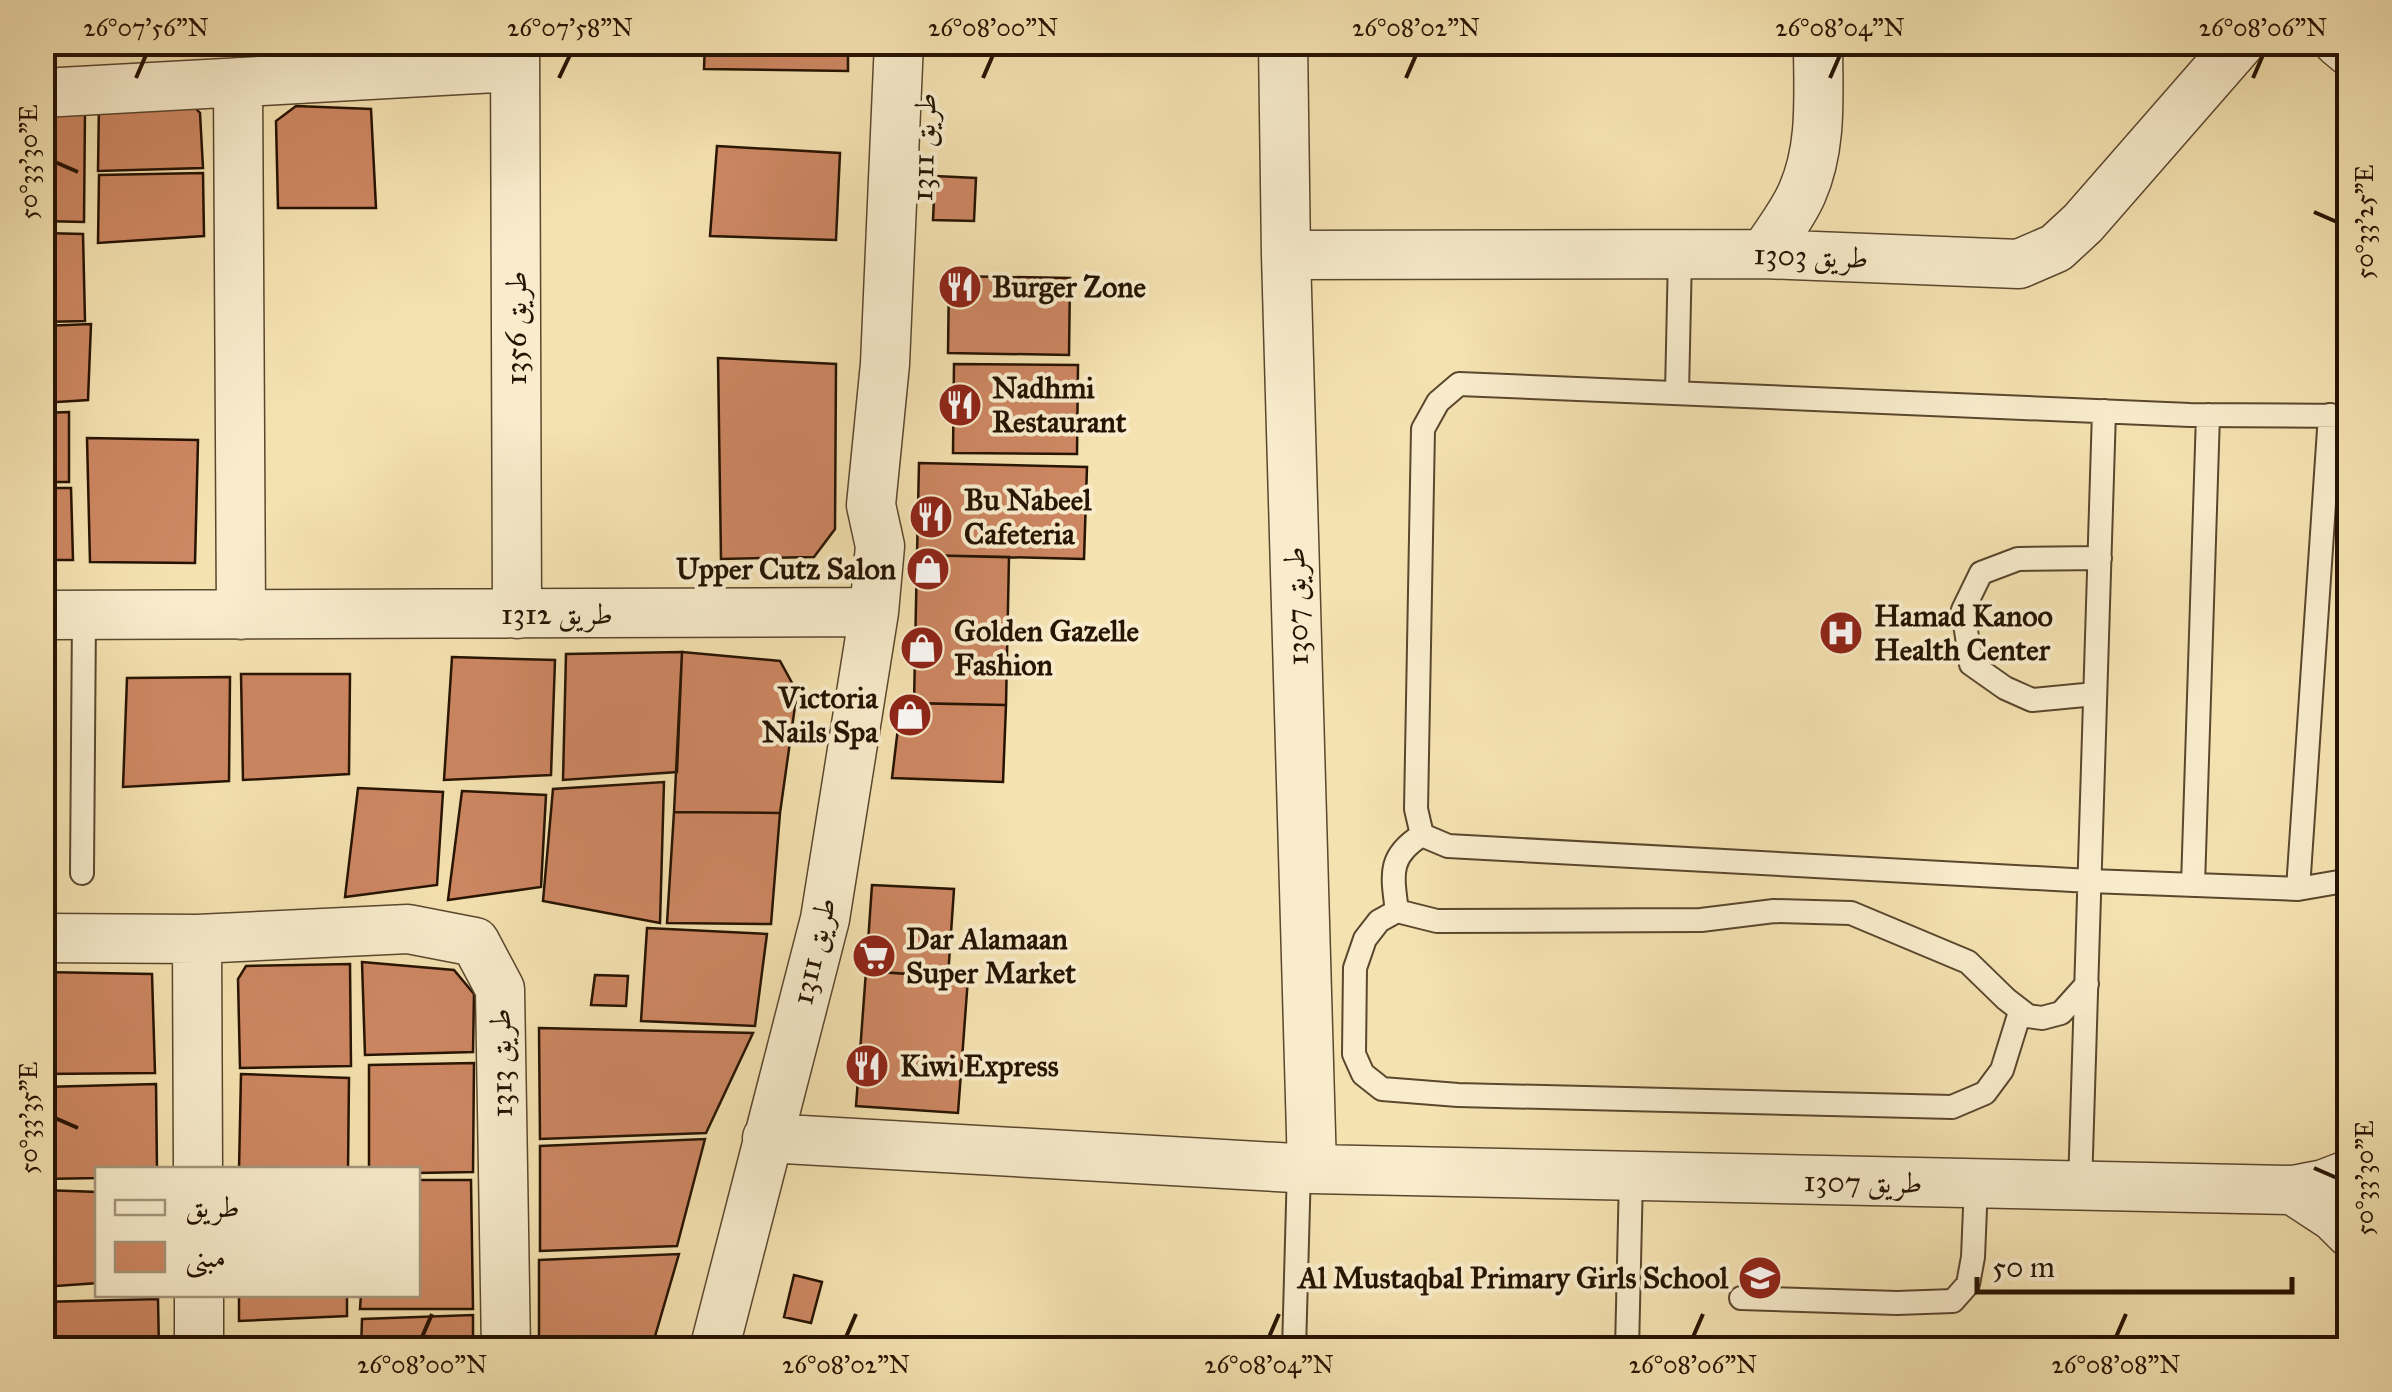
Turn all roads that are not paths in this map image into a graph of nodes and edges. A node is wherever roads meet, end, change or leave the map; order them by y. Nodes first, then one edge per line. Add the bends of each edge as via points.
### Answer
1 (900, 42) edge
2 (928, 42) edge
3 (1282, 42) edge
4 (1818, 42) edge
5 (2241, 42) edge
6 (2338, 42) edge
7 (2350, 52) edge
8 (516, 55) edge
9 (238, 82) junction
10 (42, 93) edge
11 (1680, 254) junction
12 (1764, 254) junction
13 (1286, 255) junction
14 (1677, 393) junction
15 (2104, 411) junction
16 (2208, 415) junction
17 (2340, 416) edge
18 (880, 546) junction
19 (2100, 558) junction
20 (874, 612) junction
21 (240, 614) junction
22 (517, 614) junction
23 (63, 615) edge
24 (2096, 694) junction
25 (1422, 834) junction
26 (82, 873) dead end
27 (2350, 880) edge
28 (2090, 881) junction
29 (2193, 885) junction
30 (2298, 890) junction
31 (1397, 912) junction
32 (42, 938) edge
33 (197, 939) junction
34 (2086, 984) junction
35 (2020, 1012) junction
36 (767, 1138) junction
37 (198, 1167) edge
38 (1306, 1168) junction
39 (2350, 1174) edge
40 (1631, 1176) junction
41 (1976, 1184) junction
42 (2080, 1187) junction
43 (2293, 1190) junction
44 (2350, 1234) edge
45 (199, 1297) edge
46 (1741, 1298) dead end
47 (199, 1350) edge
48 (506, 1350) edge
49 (714, 1350) edge
50 (1294, 1350) edge
51 (1627, 1350) edge

1 - 18 street, طريق 1311 via 885,364 871,505
2 - 18 street, طريق 1311 via 909,450 902,500
3 - 13 street, طريق 1307
4 - 12 street via 1813,163 1802,195
5 - 12 street, طريق 1303 via 2056,248 2019,264
6 - 7 street
8 - 9 street
8 - 22 street, طريق 1356
9 - 10 street
9 - 21 street
11 - 12 street, طريق 1303
11 - 13 street, طريق 1303
11 - 14 lane
13 - 38 street, طريق 1307
14 - 15 lane
14 - 25 lane via 1459,384 1438,402 1423,429 1416,809
15 - 16 lane
15 - 19 lane
16 - 17 lane
16 - 29 lane
17 - 30 lane
18 - 20 street, طريق 1311
19 - 24 lane
19 - 24 lane via 2018,559 1981,573 1963,610 1971,664 2005,688 2032,700
20 - 22 street, طريق 1312
20 - 36 street, طريق 1311 via 825,919
21 - 22 street, طريق 1312
21 - 23 street, طريق 1312
23 - 26 lane
24 - 28 lane
25 - 28 lane via 1448,846
25 - 31 lane via 1395,862
27 - 30 lane
28 - 29 lane
28 - 34 lane
29 - 30 lane
31 - 35 lane via 1436,921 1851,913 1968,962
31 - 35 lane via 1365,939 1355,968 1354,1054 1363,1074 1382,1088 1952,1107 1985,1093 2002,1070
32 - 33 street, طريق 1313
33 - 37 street
33 - 48 street, طريق 1313 via 408,929 475,942 500,989
34 - 35 lane via 2061,1014
34 - 42 lane
36 - 38 street, طريق 1307
36 - 49 street, طريق 1311
38 - 40 street, طريق 1307
38 - 50 lane
39 - 43 street, طريق 1307
40 - 41 street, طريق 1307
40 - 51 lane
41 - 42 street, طريق 1307
41 - 46 lane via 1974,1258 1968,1284 1953,1301
42 - 43 street, طريق 1307
43 - 44 street
45 - 47 street

